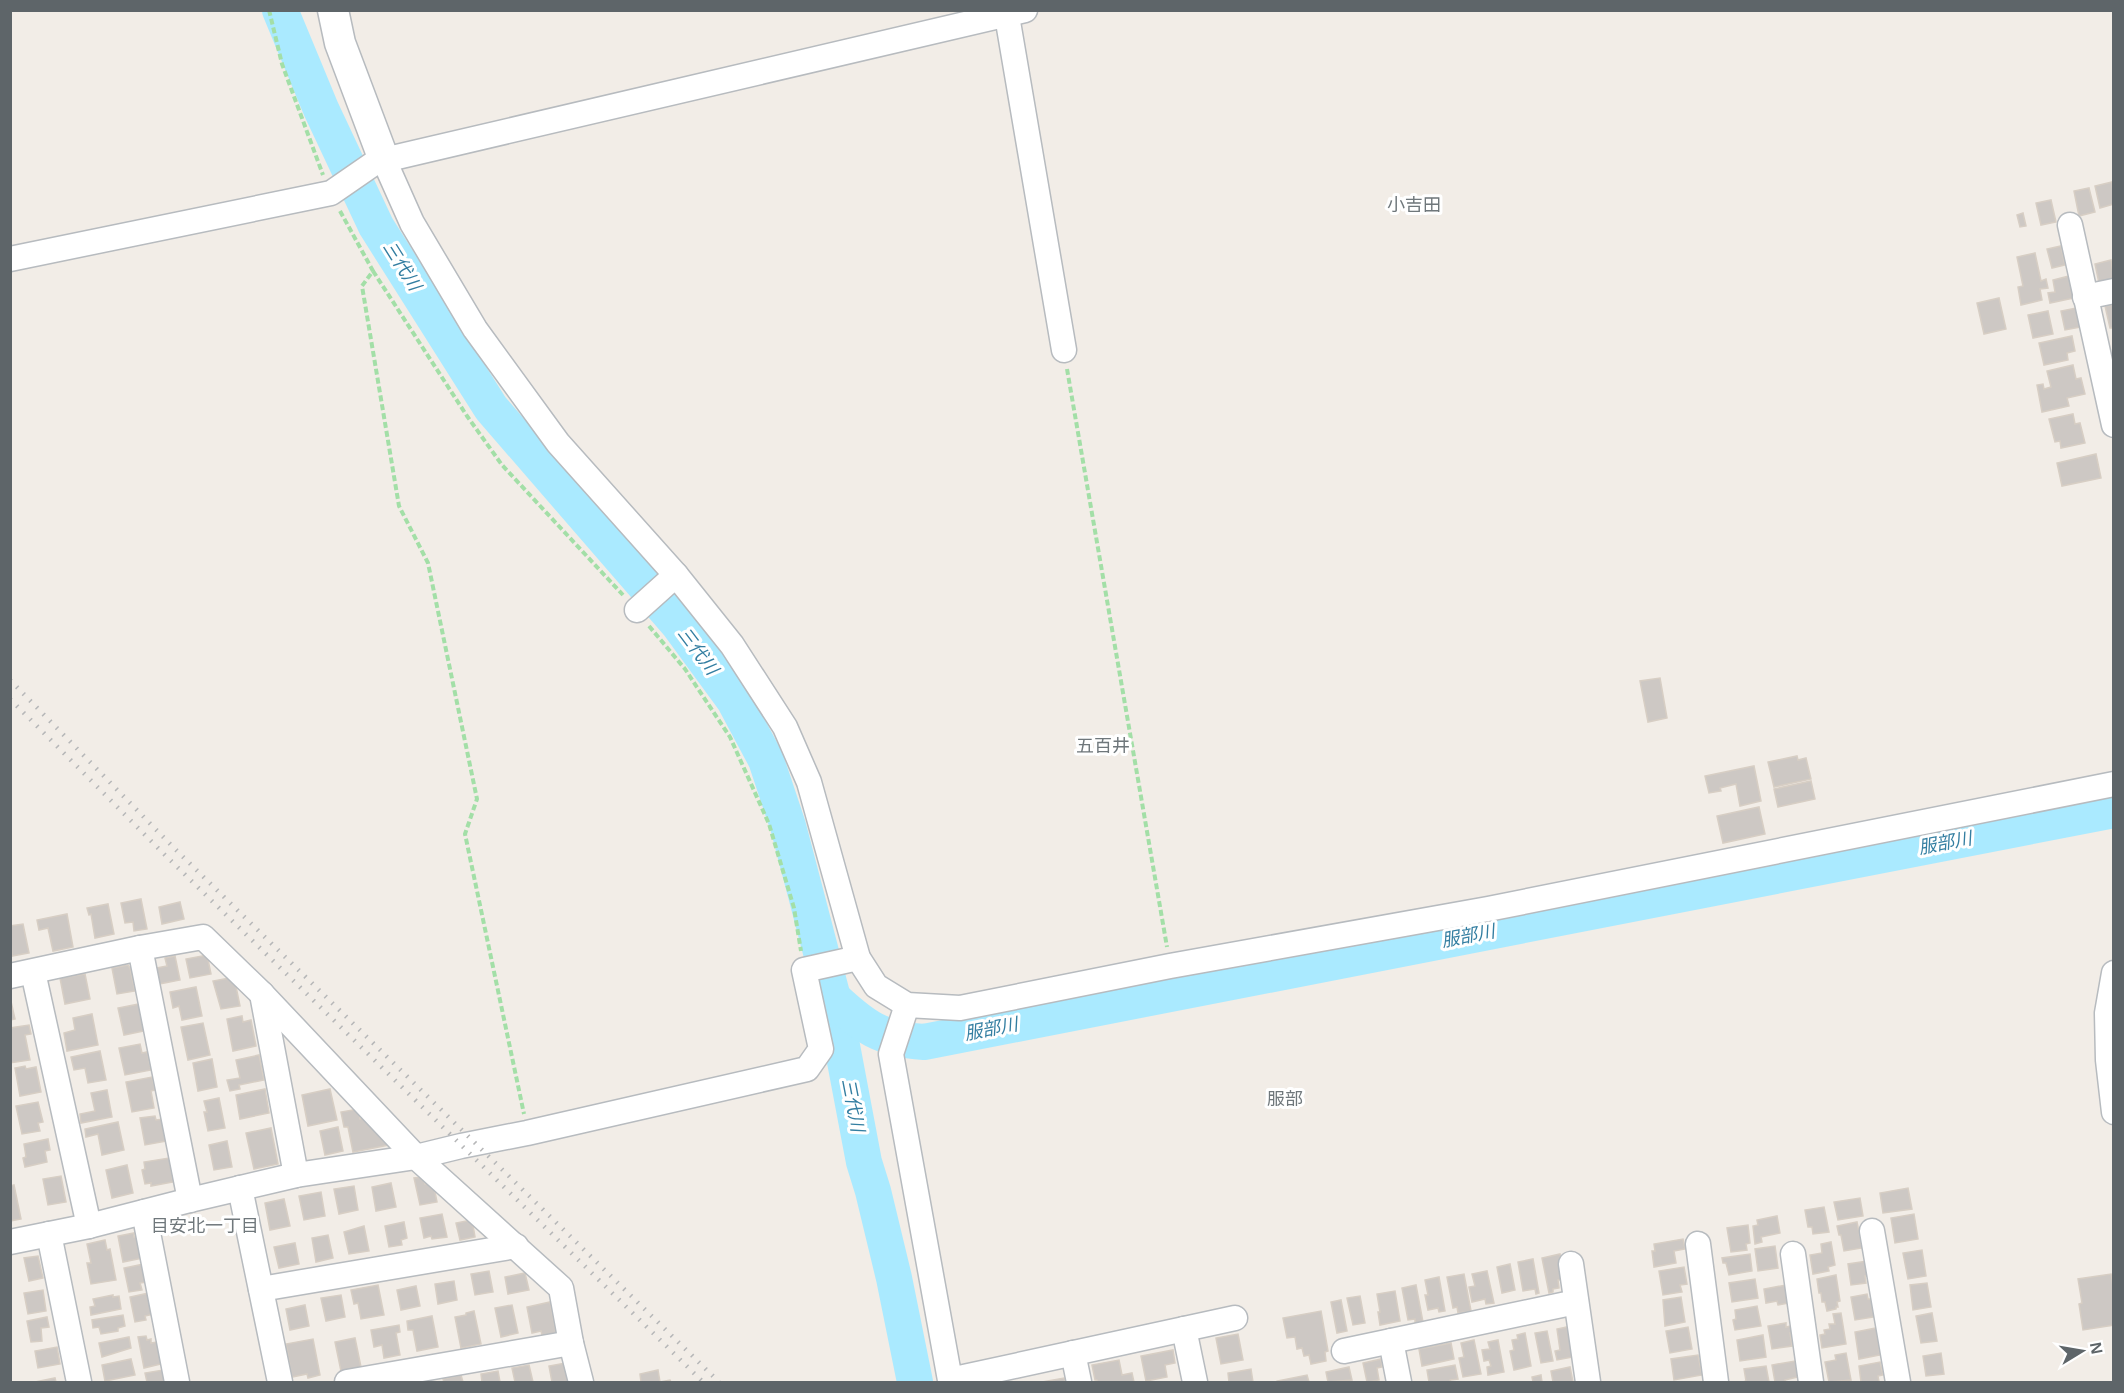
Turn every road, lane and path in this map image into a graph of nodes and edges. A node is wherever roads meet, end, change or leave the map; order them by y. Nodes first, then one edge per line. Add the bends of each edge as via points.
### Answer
1 (269, 10) edge
2 (333, 10) edge
3 (1012, 12) edge
4 (378, 162) junction
5 (334, 190) junction
6 (2070, 225) dead end
7 (11, 255) edge
8 (373, 271) junction
9 (2114, 291) edge
10 (2085, 297) junction
11 (1064, 350) joint
12 (2107, 366) edge
13 (2114, 425) edge
14 (675, 577) junction
15 (639, 608) junction
16 (2114, 784) edge
17 (140, 948) junction
18 (855, 958) junction
19 (1170, 966) junction
20 (807, 969) junction
21 (2114, 973) edge
22 (22, 974) edge
23 (262, 994) junction
24 (905, 1010) junction
25 (2110, 1038) edge
26 (2114, 1112) edge
27 (527, 1133) junction
28 (416, 1157) junction
29 (296, 1175) junction
30 (240, 1188) junction
31 (190, 1200) junction
32 (144, 1212) junction
33 (89, 1226) junction
34 (1872, 1231) dead end
35 (49, 1234) junction
36 (10, 1242) edge
37 (1698, 1244) dead end
38 (516, 1246) junction
39 (1793, 1254) dead end
40 (1571, 1264) dead end
41 (261, 1289) junction
42 (1576, 1302) junction
43 (1235, 1318) dead end
44 (1184, 1329) junction
45 (1391, 1341) junction
46 (571, 1343) junction
47 (1344, 1351) dead end
48 (1073, 1353) junction
49 (967, 1379) edge
50 (79, 1383) edge
51 (177, 1383) edge
52 (280, 1383) edge
53 (347, 1383) edge
54 (581, 1383) edge
55 (1079, 1383) edge
56 (1195, 1383) edge
57 (1399, 1383) edge
58 (1588, 1383) edge
59 (1716, 1383) edge
60 (1811, 1383) edge
61 (1898, 1383) edge

1 - 5 path via 282,64
2 - 4 street
3 - 4 street
3 - 11 street
4 - 5 street
4 - 14 street via 475,329 558,443
5 - 7 street
5 - 8 path
6 - 10 street
8 - 15 path via 502,465
8 - 27 path via 362,286 399,506 428,563 477,799 465,834
9 - 10 street
10 - 12 street
11 - 19 path
12 - 13 street
14 - 15 street
14 - 18 street via 732,645 785,728 809,782
15 - 20 path via 730,737 769,824
16 - 19 street via 1488,909
17 - 22 street
17 - 23 street via 203,937
17 - 31 street
18 - 20 street
18 - 24 street via 876,986
19 - 24 street via 960,1008
20 - 27 street via 821,1049 807,1070
21 - 25 street via 2107,1013
22 - 33 street
23 - 28 street
23 - 29 street
24 - 49 street via 891,1054 950,1380
25 - 26 street
27 - 28 street
28 - 29 street
28 - 38 street
29 - 30 street
30 - 31 street
30 - 41 street
31 - 32 street
32 - 33 street
32 - 51 street
33 - 35 street
34 - 61 street
35 - 36 street
35 - 50 street
37 - 59 street
38 - 41 street
38 - 46 street via 561,1288
39 - 60 street
40 - 42 street
41 - 52 street
42 - 45 street
42 - 58 street
43 - 44 street
44 - 48 street
44 - 56 street
45 - 47 street
45 - 57 street
46 - 53 street
46 - 54 street
48 - 49 street
48 - 55 street

